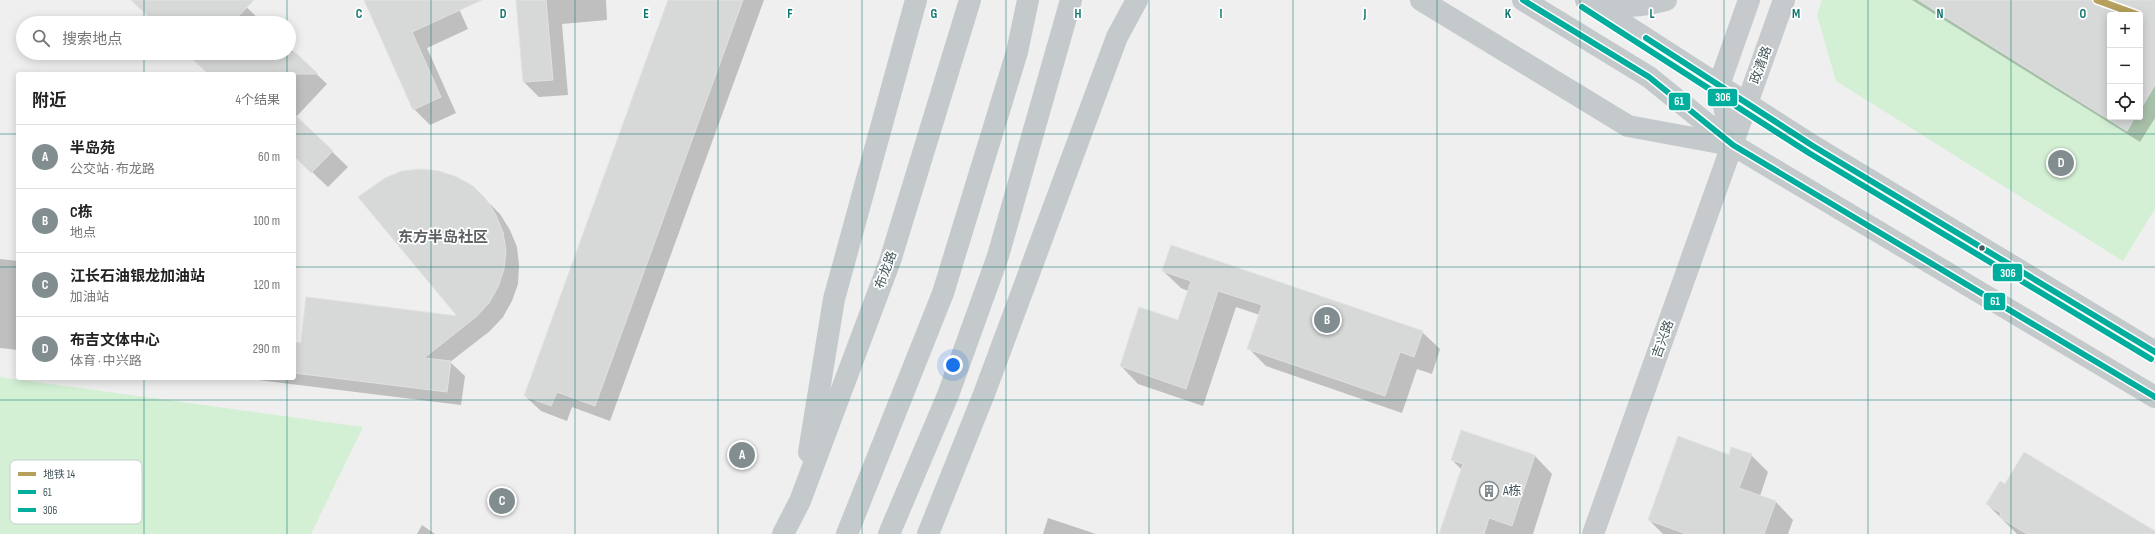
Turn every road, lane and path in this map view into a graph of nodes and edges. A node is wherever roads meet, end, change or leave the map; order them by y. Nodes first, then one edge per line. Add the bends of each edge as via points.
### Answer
1 (916, 0) edge
2 (970, 0) edge
3 (1028, 0) edge
4 (1071, 0) edge
5 (1137, 0) edge
6 (1421, 0) edge
7 (1522, 0) edge
8 (1586, 0) edge
9 (1666, 0) edge
10 (1749, 0) edge
11 (1784, 0) edge
12 (1719, 85) junction
13 (1748, 104) junction
14 (1733, 145) junction
15 (2155, 352) edge
16 (2155, 397) edge
17 (800, 501) junction
18 (784, 534) edge
19 (847, 534) edge
20 (889, 534) edge
21 (928, 534) edge
22 (1593, 534) edge

1 - 17 main road via 834,299
2 - 17 main road, 布龙路 via 890,261
3 - 19 main road via 1017,52 943,294
4 - 20 main road via 998,256 948,396
5 - 21 main road via 1117,37 984,394
6 - 14 main road via 1628,126
7 - 14 main road via 1649,77
8 - 9 main road via 1621,6
8 - 12 main road
10 - 12 street
11 - 13 street, 政清路
12 - 13 main road
12 - 14 street
13 - 14 street, 政清路
13 - 15 main road via 1813,146
14 - 16 main road
14 - 22 street, 吉兴路
17 - 18 main road, 布龙路

